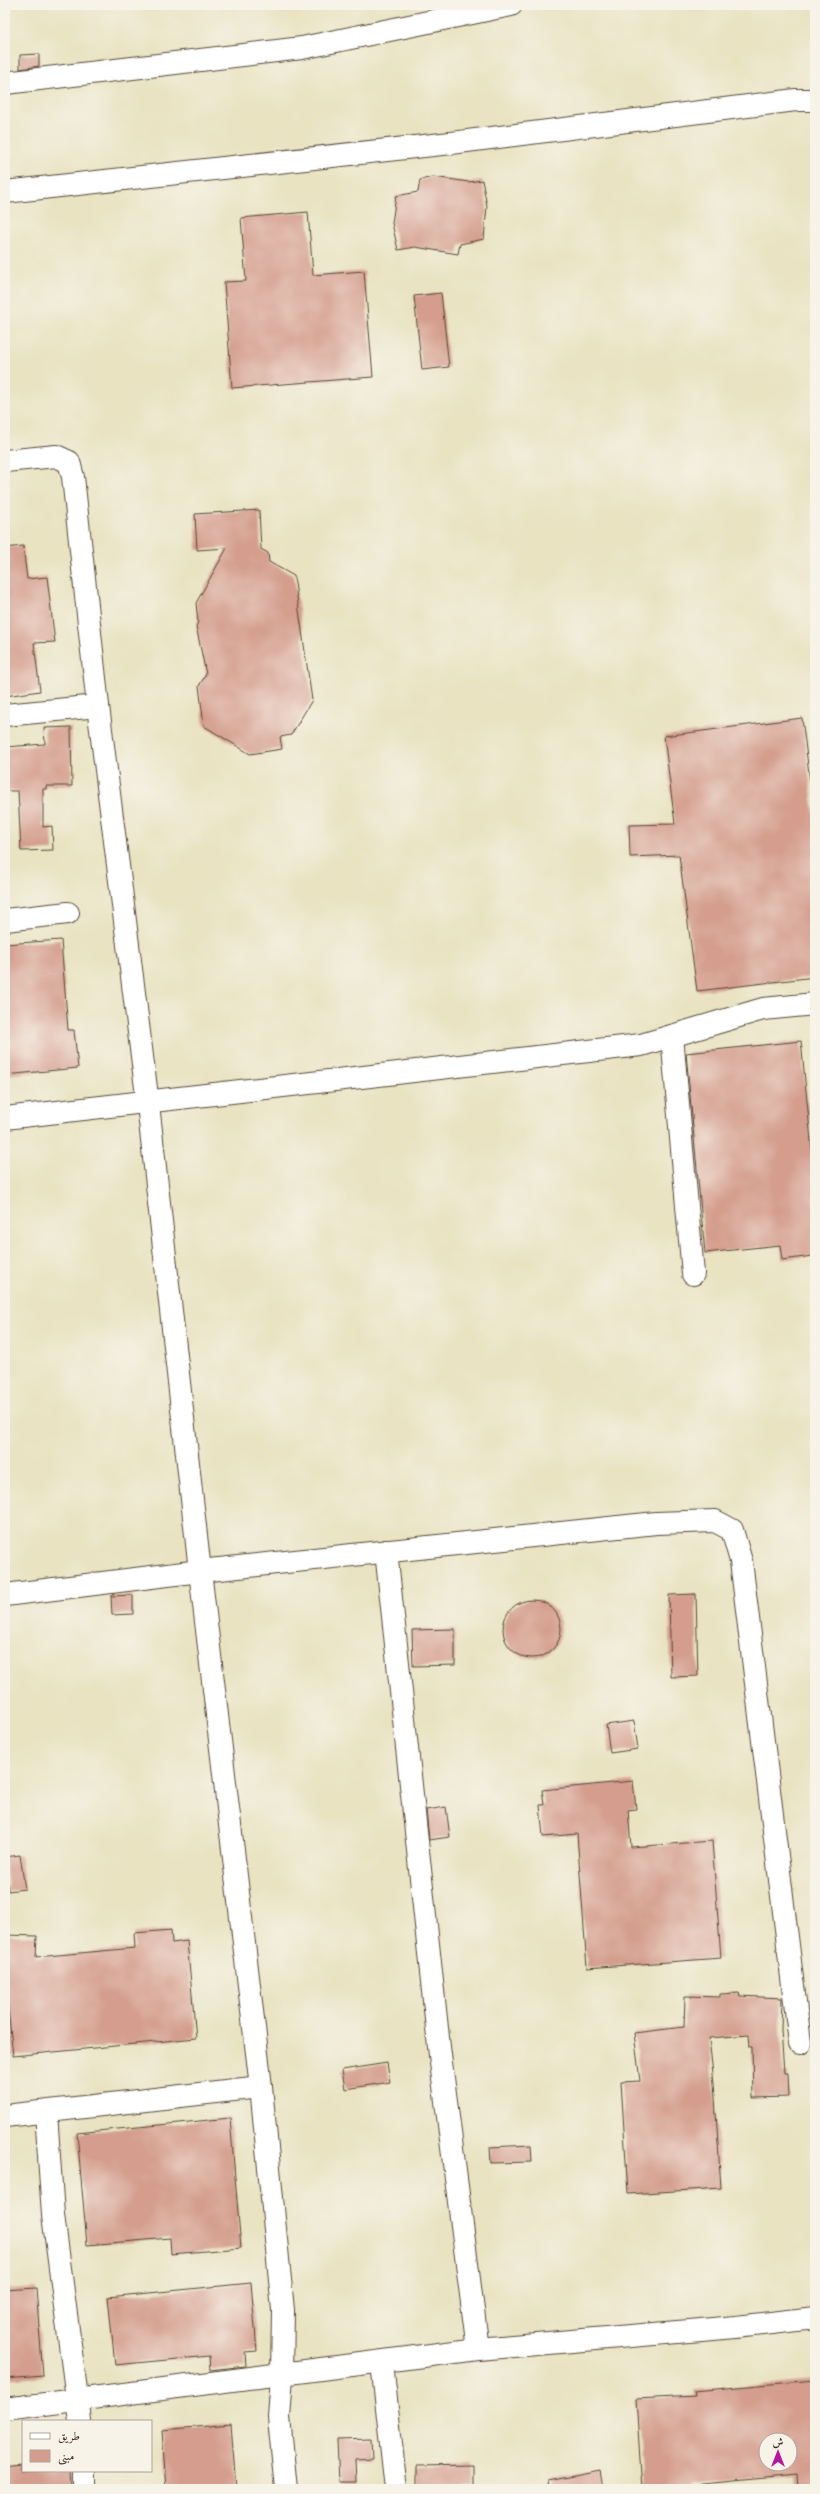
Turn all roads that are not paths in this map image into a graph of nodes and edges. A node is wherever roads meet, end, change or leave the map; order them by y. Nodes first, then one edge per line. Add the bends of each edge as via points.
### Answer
1 (512, 5) edge
2 (5, 83) edge
3 (815, 100) edge
4 (5, 192) edge
5 (5, 461) edge
6 (98, 706) junction
7 (5, 715) edge
8 (68, 913) dead end
9 (5, 920) edge
10 (815, 1004) edge
11 (672, 1036) junction
12 (148, 1104) junction
13 (5, 1118) edge
14 (693, 1274) dead end
15 (386, 1551) junction
16 (200, 1571) junction
17 (5, 1595) edge
18 (800, 2043) dead end
19 (261, 2087) junction
20 (46, 2112) junction
21 (5, 2116) edge
22 (815, 2318) edge
23 (478, 2349) junction
24 (382, 2363) junction
25 (282, 2376) junction
26 (5, 2409) edge
27 (80, 2410) edge
28 (84, 2472) edge
29 (84, 2489) edge
30 (286, 2489) edge
31 (396, 2489) edge

1 - 2 lane via 302,48
3 - 4 lane via 796,100 451,143
5 - 6 lane via 56,456 69,462
6 - 7 lane
6 - 12 lane
8 - 9 lane
10 - 11 lane via 763,1009
11 - 12 lane via 641,1045
11 - 14 lane
12 - 13 lane
12 - 16 lane
15 - 16 lane
15 - 18 lane via 656,1523 715,1521 732,1530 740,1561
15 - 23 lane via 439,2047
16 - 17 lane
16 - 19 lane
19 - 20 lane
19 - 25 lane via 283,2310
20 - 21 lane
20 - 27 lane via 53,2215
22 - 23 lane
23 - 24 lane
24 - 25 lane
24 - 31 lane
25 - 27 lane
25 - 30 lane via 279,2418
26 - 27 lane
28 - 29 lane

